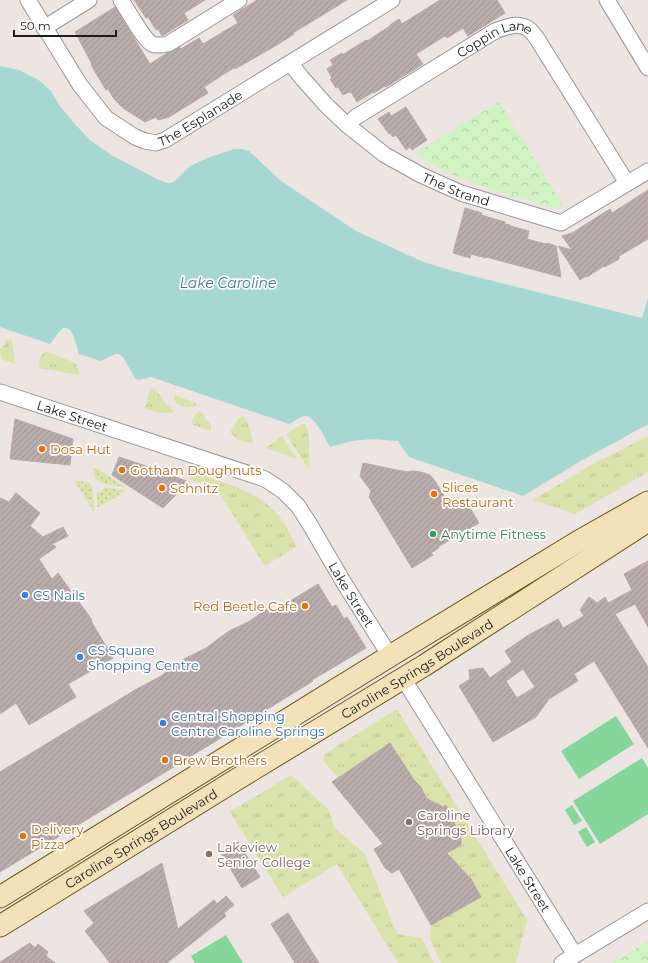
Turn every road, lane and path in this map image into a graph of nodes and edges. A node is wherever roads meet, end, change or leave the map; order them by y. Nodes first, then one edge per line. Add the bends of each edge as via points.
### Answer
1 (28, 0) edge
2 (89, 0) edge
3 (121, 0) edge
4 (239, 0) edge
5 (392, 0) edge
6 (607, 0) edge
7 (371, 6) edge
8 (44, 28) junction
9 (290, 63) junction
10 (648, 68) edge
11 (348, 125) junction
12 (648, 170) edge
13 (627, 183) junction
14 (0, 392) edge
15 (648, 502) edge
16 (648, 522) edge
17 (390, 656) junction
18 (403, 678) junction
19 (0, 898) edge
20 (648, 911) edge
21 (0, 926) edge
22 (575, 955) junction
23 (562, 963) edge

1 - 8 street, The Esplanade
2 - 8 street
3 - 4 street via 145,38 160,46 168,44
5 - 7 street, The Esplanade
6 - 10 street
7 - 9 street, The Esplanade
8 - 9 street, The Esplanade via 80,85 106,118 135,137 156,143 166,140
9 - 11 street, The Strand
11 - 13 street, The Strand via 385,155 421,175 461,193 561,223
11 - 13 street, Coppin Lane via 356,117 495,31 520,25 529,29 536,37
12 - 13 street, The Strand
14 - 17 street, Lake Street via 265,480 283,491 298,506
15 - 17 main road, Caroline Springs Boulevard
16 - 18 main road, Caroline Springs Boulevard
17 - 18 main road, Lake Street
17 - 19 main road, Caroline Springs Boulevard
18 - 21 main road, Caroline Springs Boulevard
18 - 22 street, Lake Street
20 - 22 street
22 - 23 street

